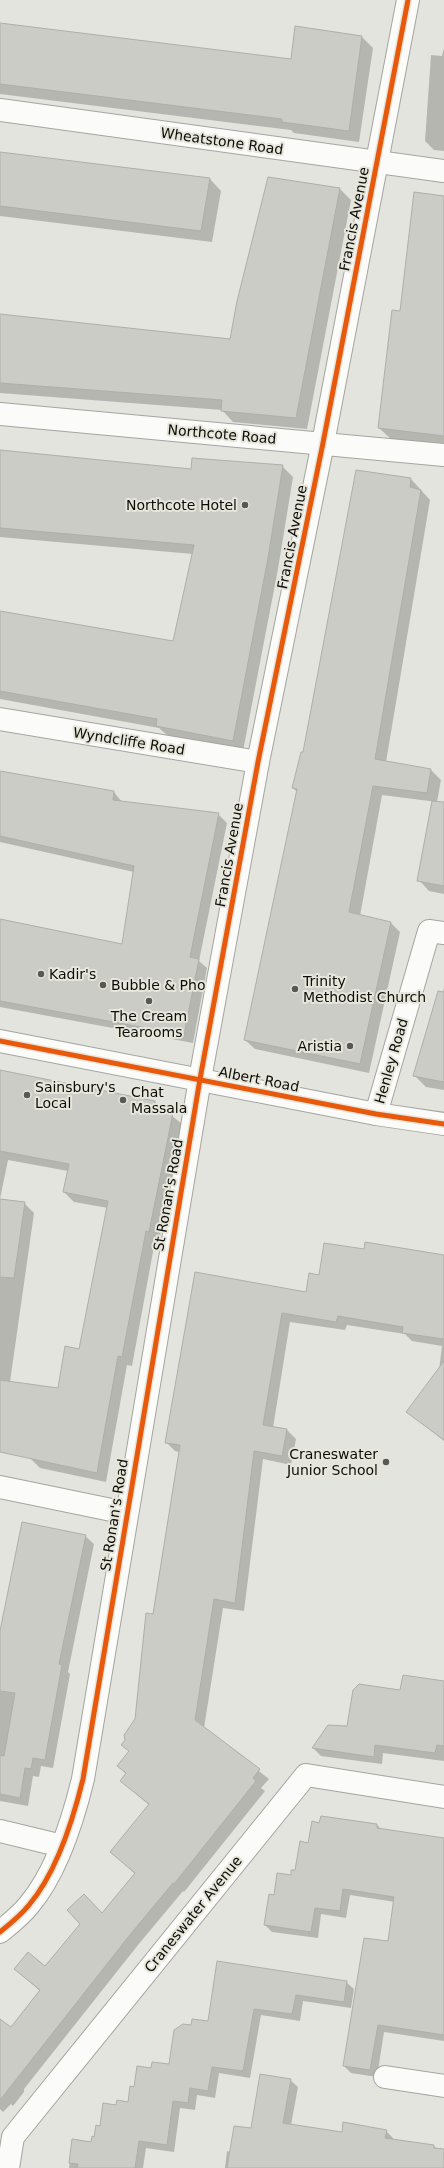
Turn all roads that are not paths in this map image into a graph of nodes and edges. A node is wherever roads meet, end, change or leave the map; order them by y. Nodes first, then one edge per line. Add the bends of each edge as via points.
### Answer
1 (408, 0) edge
2 (0, 110) edge
3 (377, 162) junction
4 (444, 171) edge
5 (0, 414) edge
6 (323, 443) junction
7 (444, 455) edge
8 (0, 719) edge
9 (258, 762) junction
10 (444, 933) edge
11 (0, 1041) edge
12 (200, 1079) junction
13 (376, 1114) junction
14 (444, 1124) edge
15 (0, 1487) edge
16 (126, 1513) junction
17 (444, 1797) edge
18 (0, 1831) edge
19 (62, 1846) junction
20 (0, 1932) edge
21 (385, 2076) dead end
22 (444, 2086) edge
23 (8, 2168) edge

1 - 3 street, Francis Avenue
2 - 3 street, Wheatstone Road
3 - 4 street, Wheatstone Road
3 - 6 street, Francis Avenue
5 - 6 street, Northcote Road
6 - 7 street, Northcote Road
6 - 9 street, Francis Avenue
8 - 9 street, Wyndcliffe Road
9 - 12 street, Francis Avenue
10 - 13 street, Henley Road via 429,931
11 - 12 street, Albert Road
12 - 13 street, Albert Road
12 - 16 street, St Ronan's Road
13 - 14 street, Albert Road
15 - 16 street
16 - 19 street, St Ronan's Road via 83,1779
17 - 23 street, Craneswater Avenue via 306,1775 13,2137
18 - 19 street
19 - 20 street, St Ronan's Road via 30,1905
21 - 22 street

